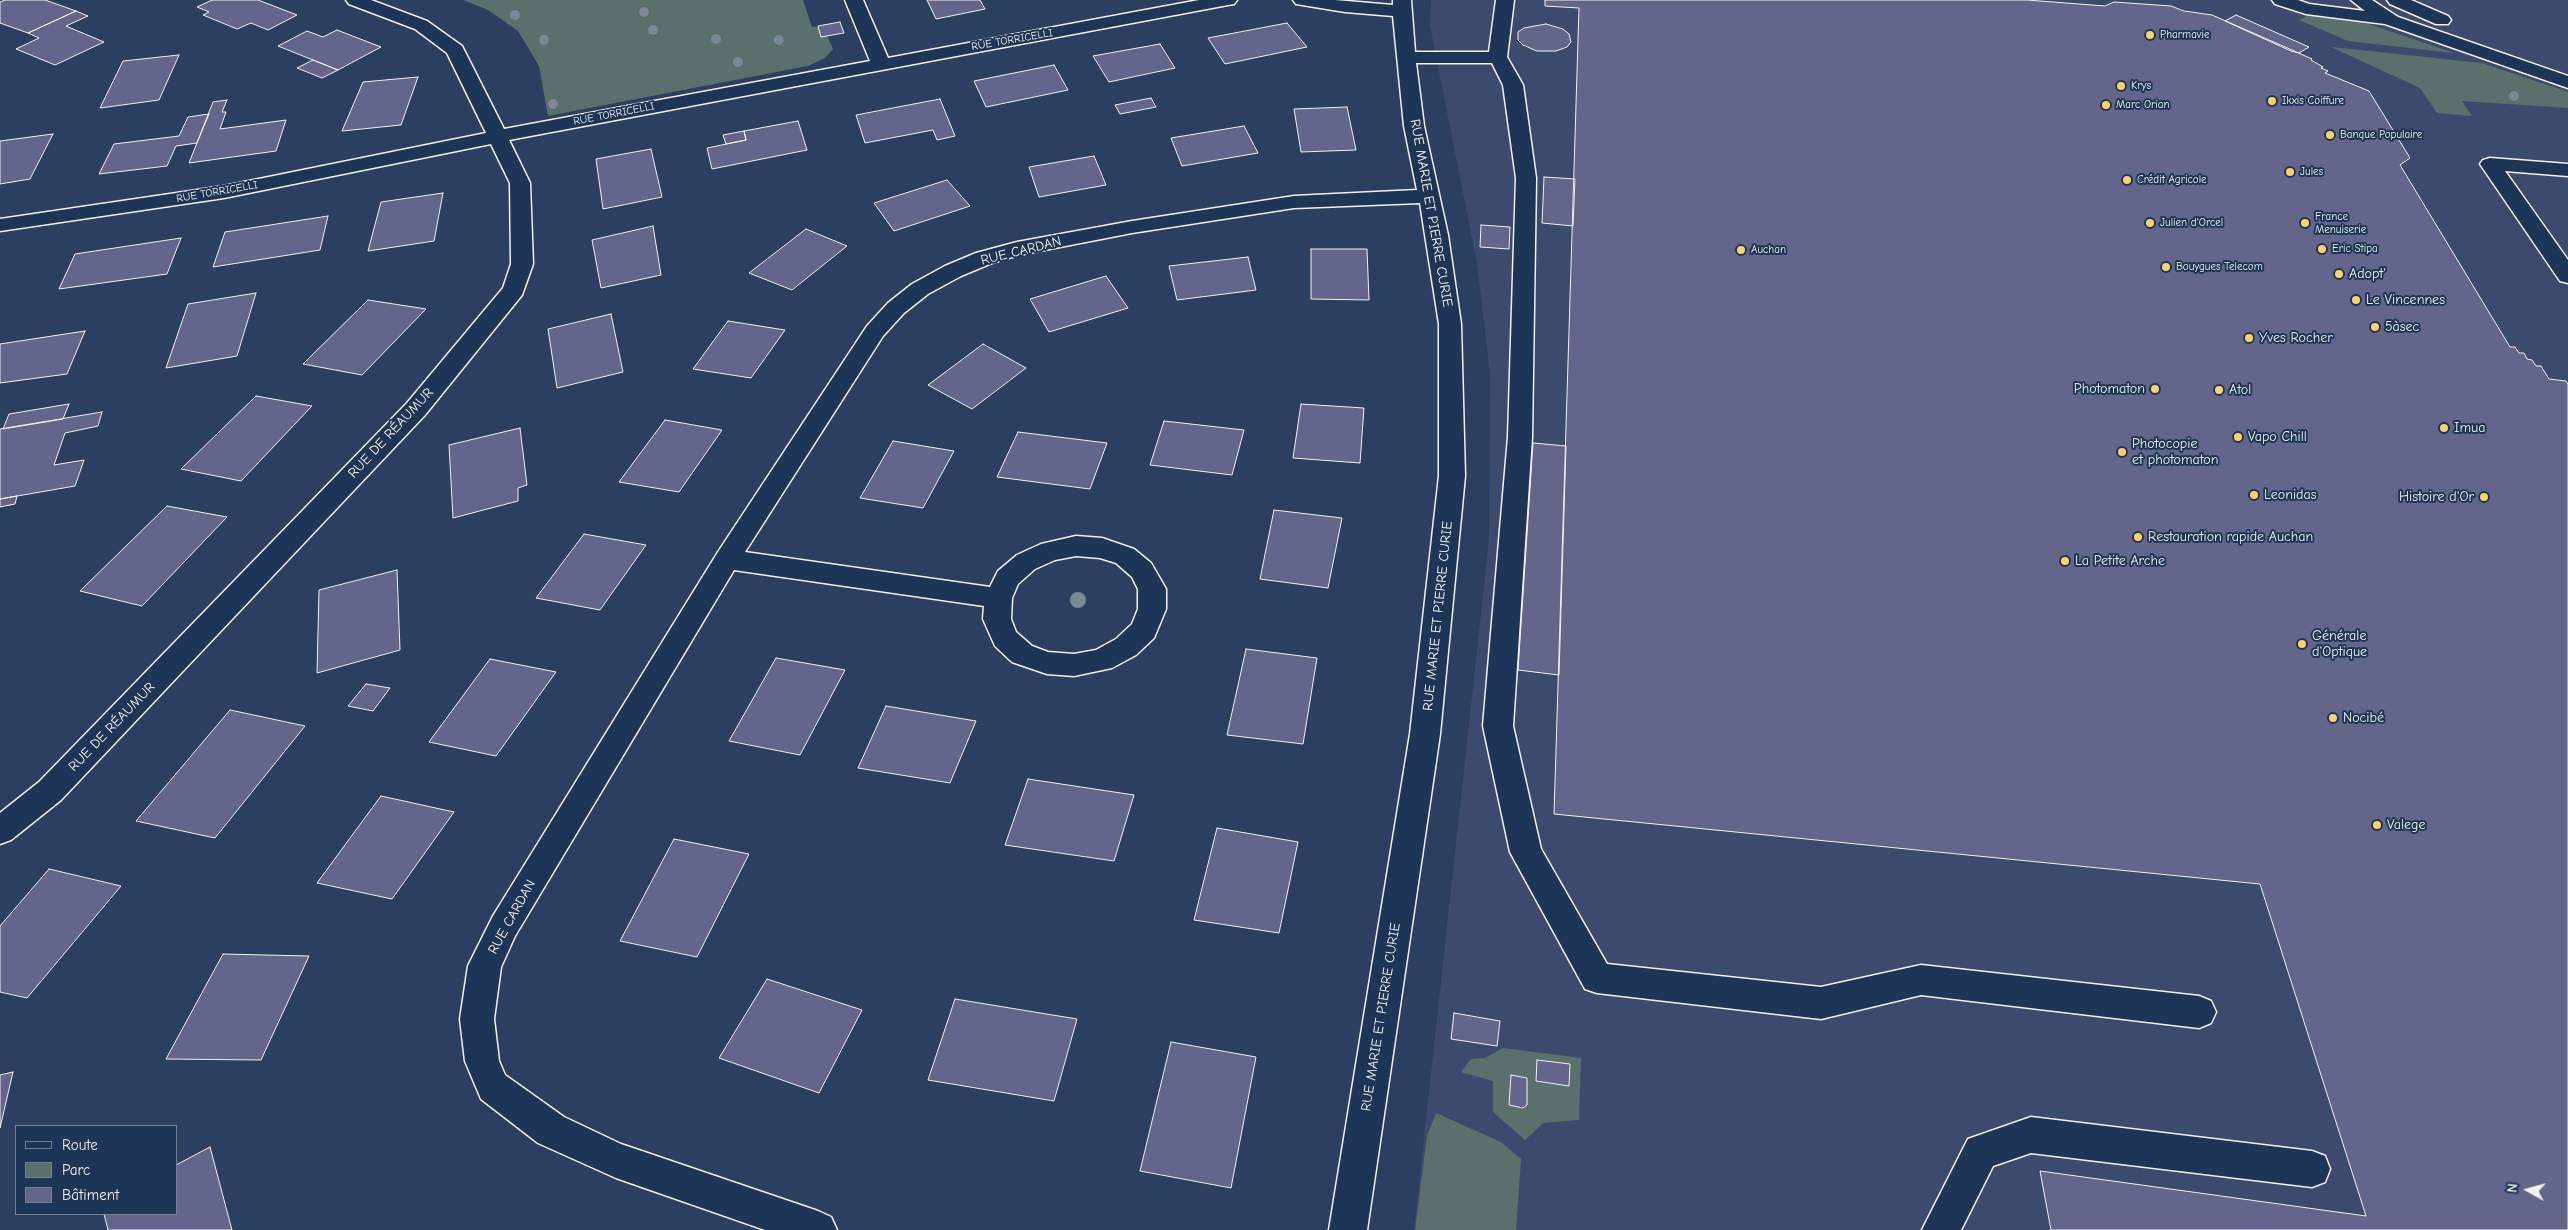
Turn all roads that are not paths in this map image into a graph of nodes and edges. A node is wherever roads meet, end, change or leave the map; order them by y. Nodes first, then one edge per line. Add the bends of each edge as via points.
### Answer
1 (355, 0) edge
2 (854, 0) edge
3 (1228, 0) edge
4 (1302, 0) edge
5 (1505, 0) edge
6 (2282, 0) edge
7 (2360, 0) edge
8 (2396, 0) edge
9 (1402, 6) edge
10 (2392, 21) junction
11 (1498, 57) junction
12 (1406, 58) junction
13 (881, 64) junction
14 (2568, 65) edge
15 (2568, 82) edge
16 (499, 136) junction
17 (2568, 170) edge
18 (1429, 196) junction
19 (0, 225) edge
20 (2568, 276) edge
21 (727, 559) junction
22 (998, 598) junction
23 (0, 831) edge
24 (2199, 1012) dead end
25 (2312, 1169) dead end
26 (818, 1230) edge
27 (1348, 1230) edge
28 (1941, 1230) edge

1 - 16 street, RUE DE RÉAUMUR via 421,25 455,50
2 - 13 street
3 - 13 street, RUE TORRICELLI
4 - 9 street via 1345,7
5 - 11 street
6 - 10 street via 2306,9
7 - 10 street
8 - 14 street via 2496,41
9 - 12 street, RUE MARIE ET PIERRE CURIE
10 - 15 street
11 - 12 street
11 - 24 street via 1513,84 1526,178 1520,437 1498,726 1526,852 1597,978 1821,1004 1921,980
12 - 18 street, RUE MARIE ET PIERRE CURIE via 1414,126
13 - 16 street, RUE TORRICELLI
16 - 19 street, RUE TORRICELLI via 224,192
16 - 23 street, RUE DE RÉAUMUR via 520,184 522,264 514,290 416,409 50,791
17 - 20 street via 2490,164
18 - 21 street, RUE CARDAN via 1294,202 1132,227 1017,249 952,271 920,289 896,308 876,331
18 - 27 street, RUE MARIE ET PIERRE CURIE via 1450,324 1452,476 1425,734
21 - 22 street
21 - 26 street, RUE CARDAN via 504,926 485,966 477,1019 482,1061 493,1087 551,1130 616,1160
22 - 22 street via 1008,578 1026,562 1050,551 1076,546 1102,548 1125,556 1142,570 1152,589 1152,609 1144,630 1126,647 1102,660 1074,665 1047,663 1022,654 1005,638 997,619
25 - 28 street via 2031,1135 1981,1152

